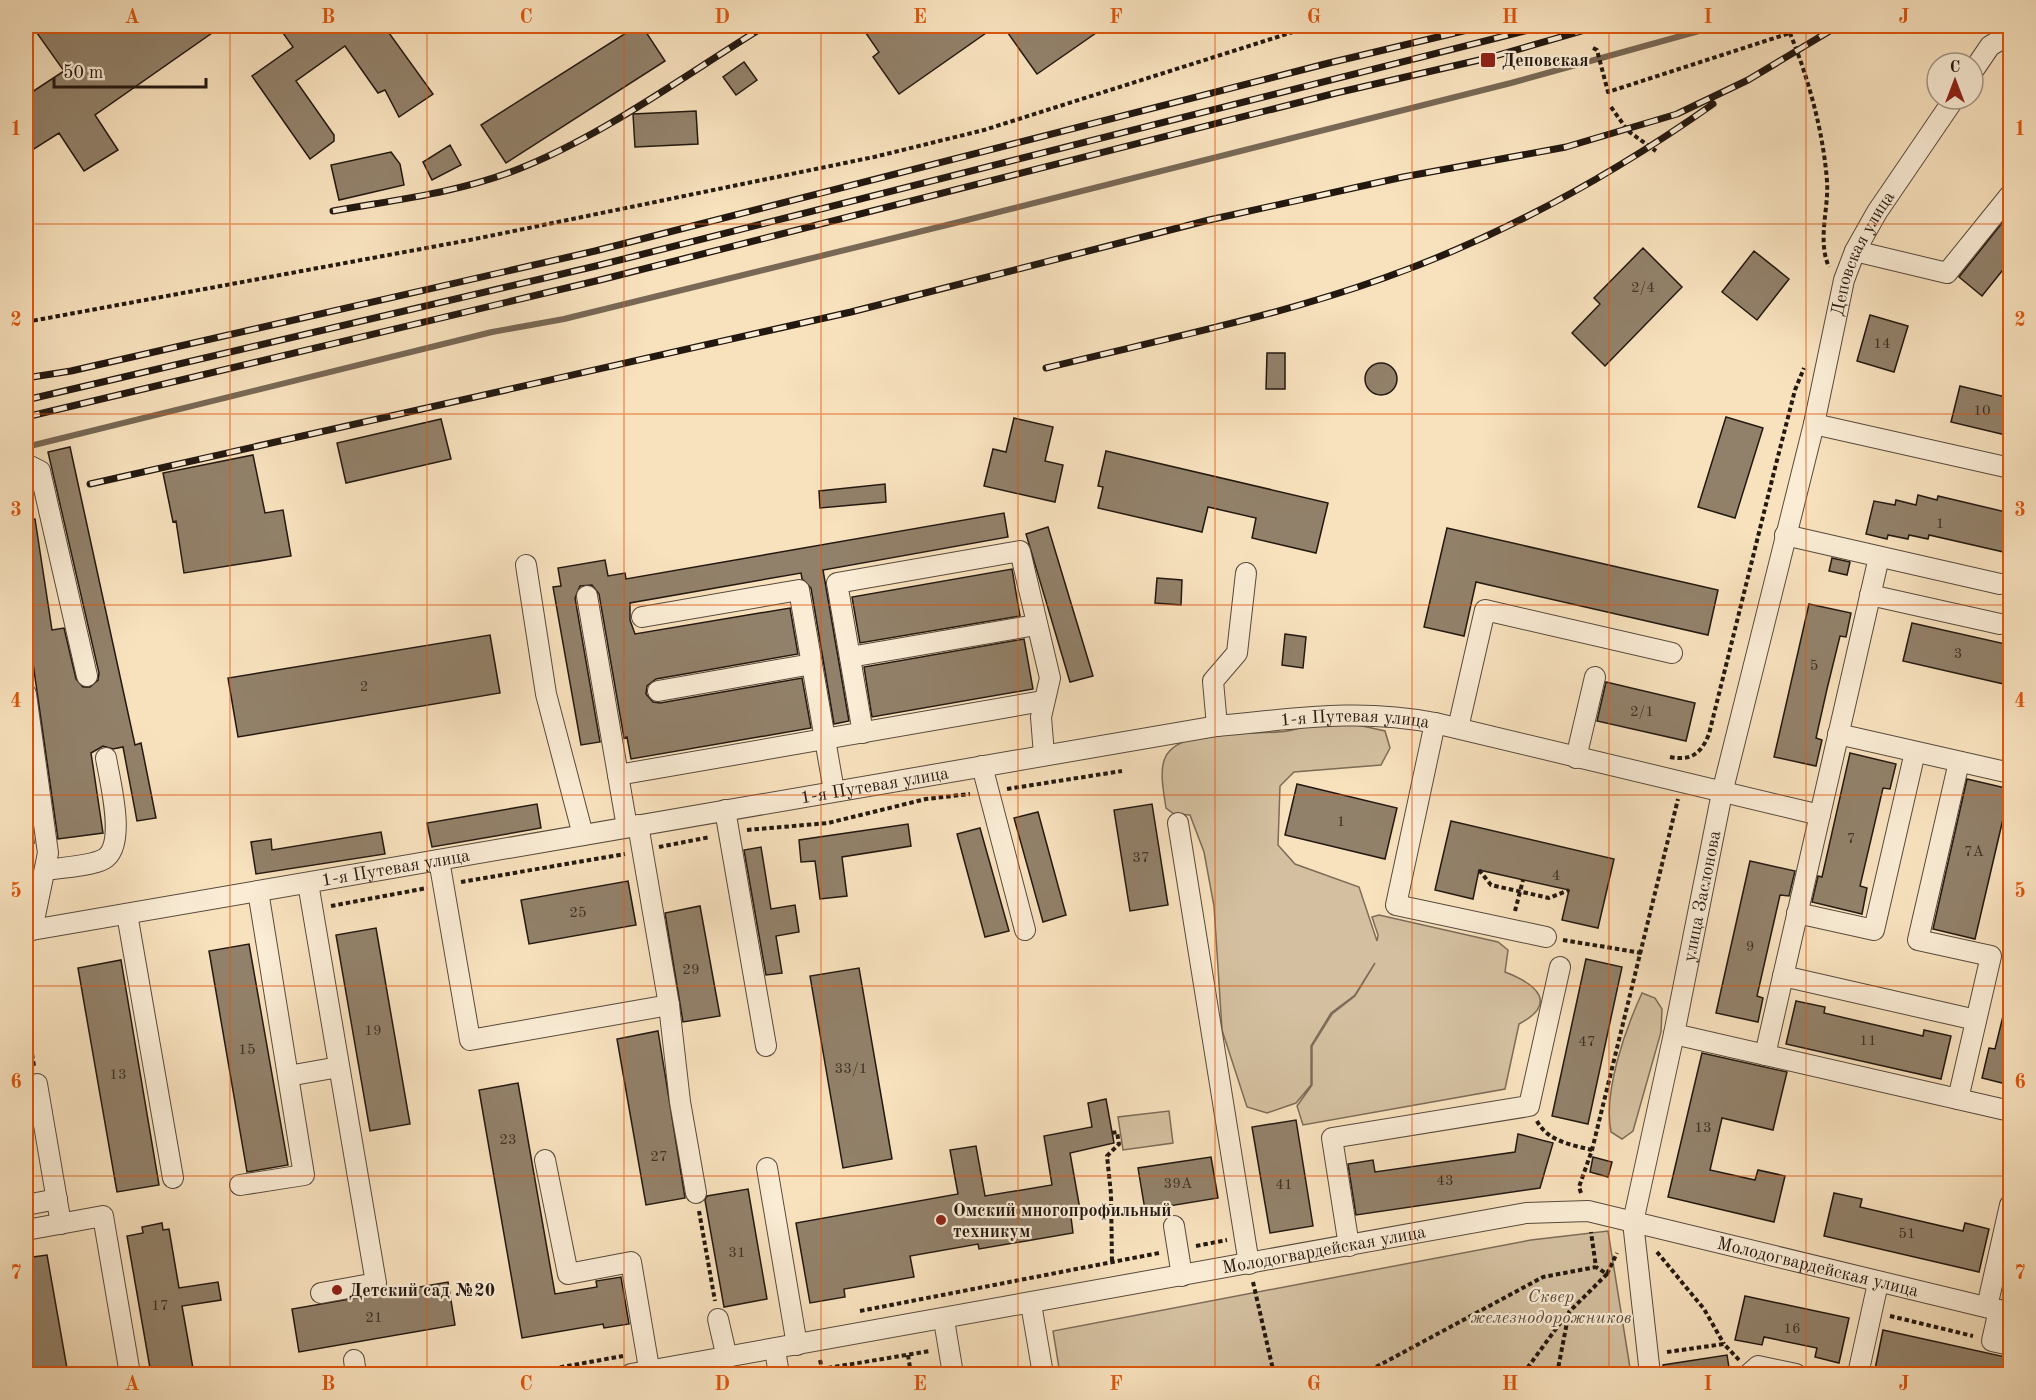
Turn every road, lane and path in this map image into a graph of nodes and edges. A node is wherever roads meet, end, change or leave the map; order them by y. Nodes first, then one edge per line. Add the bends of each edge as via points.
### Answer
1 (1312, 26) edge
2 (1787, 26) edge
3 (1790, 33) junction
4 (2010, 34) edge
5 (1595, 49) dead end
6 (1985, 53) edge
7 (1611, 107) dead end
8 (1946, 111) edge
9 (1656, 151) dead end
10 (2010, 195) edge
11 (1855, 251) junction
12 (1832, 274) dead end
13 (26, 322) edge
14 (1808, 358) dead end
15 (1814, 424) junction
16 (26, 464) edge
17 (2010, 468) edge
18 (1785, 535) junction
19 (1879, 557) junction
20 (526, 565) dead end
21 (1246, 573) dead end
22 (2000, 584) dead end
23 (1870, 595) junction
24 (587, 596) dead end
25 (642, 617) dead end
26 (2000, 624) dead end
27 (1036, 625) junction
28 (1672, 653) dead end
29 (850, 657) junction
30 (812, 664) junction
31 (87, 676) dead end
32 (1595, 677) dead end
33 (658, 691) dead end
34 (26, 694) edge
35 (1043, 701) junction
36 (1436, 723) junction
37 (1217, 726) junction
38 (1458, 728) junction
39 (863, 733) junction
40 (1838, 734) junction
41 (825, 740) junction
42 (1915, 752) junction
43 (1044, 755) junction
44 (1660, 755) dead end
45 (106, 758) dead end
46 (1576, 758) junction
47 (1959, 762) junction
48 (982, 766) junction
49 (1122, 771) dead end
50 (2010, 773) edge
51 (618, 776) junction
52 (1682, 783) junction
53 (834, 791) junction
54 (988, 792) junction
55 (1722, 793) junction
56 (725, 810) junction
57 (1820, 815) junction
58 (1178, 824) dead end
59 (633, 826) junction
60 (729, 834) junction
61 (583, 835) junction
62 (642, 850) junction
63 (439, 860) junction
64 (45, 870) junction
65 (1479, 870) dead end
66 (1523, 880) dead end
67 (308, 883) junction
68 (443, 885) junction
69 (1569, 890) dead end
70 (258, 891) junction
71 (1520, 891) junction
72 (313, 910) junction
73 (1797, 913) junction
74 (127, 914) junction
75 (29, 930) edge
76 (1025, 930) dead end
77 (1511, 930) junction
78 (1546, 937) joint
79 (1642, 953) junction
80 (1560, 967) dead end
81 (1783, 976) junction
82 (669, 1005) junction
83 (26, 1017) edge
84 (1976, 1020) junction
85 (1674, 1034) junction
86 (766, 1046) dead end
87 (1765, 1055) junction
88 (339, 1067) junction
89 (288, 1076) junction
90 (37, 1084) joint
91 (1958, 1099) junction
92 (1529, 1106) junction
93 (2010, 1111) edge
94 (1112, 1132) dead end
95 (1592, 1150) junction
96 (545, 1160) dead end
97 (767, 1168) dead end
98 (173, 1178) dead end
99 (240, 1185) dead end
100 (696, 1193) joint
101 (57, 1199) junction
102 (26, 1205) edge
103 (2010, 1205) edge
104 (1588, 1211) junction
105 (1633, 1222) junction
106 (61, 1224) junction
107 (1174, 1226) dead end
108 (26, 1230) edge
109 (1245, 1237) junction
110 (1349, 1246) junction
111 (1654, 1248) dead end
112 (1178, 1250) junction
113 (1112, 1262) junction
114 (1249, 1264) junction
115 (1596, 1267) junction
116 (1182, 1276) junction
117 (1878, 1283) junction
118 (321, 1293) dead end
119 (1031, 1304) junction
120 (1999, 1310) edge
121 (1569, 1312) junction
122 (1872, 1312) junction
123 (848, 1313) dead end
124 (718, 1319) joint
125 (944, 1320) junction
126 (817, 1342) junction
127 (2001, 1343) edge
128 (1725, 1344) junction
129 (797, 1345) junction
130 (949, 1348) junction
131 (775, 1350) junction
132 (647, 1351) junction
133 (1648, 1354) junction
134 (908, 1355) junction
135 (727, 1358) junction
136 (822, 1369) junction
137 (643, 1373) edge
138 (1749, 1373) edge
139 (130, 1374) edge
140 (523, 1374) edge
141 (779, 1374) edge
142 (812, 1374) edge
143 (911, 1374) edge
144 (953, 1374) edge
145 (1043, 1374) edge
146 (1274, 1374) edge
147 (1363, 1374) edge
148 (1522, 1374) edge
149 (1557, 1374) edge
150 (1650, 1374) edge
151 (1796, 1374) edge
152 (1858, 1374) edge

1 - 13 path via 984,130 874,157 475,239
2 - 3 path
3 - 5 path via 1608,92
3 - 12 path via 1825,157 1823,253
4 - 6 street
7 - 9 path via 1628,131
8 - 11 street, Деповская улица
10 - 11 street via 1947,273
11 - 15 street, Деповская улица via 1844,280
14 - 44 path via 1795,390 1704,746 1696,756 1683,759
15 - 17 street
15 - 18 street, улица Заслонова
16 - 31 street via 39,471
18 - 19 street
18 - 55 street, улица Заслонова
19 - 22 street
19 - 23 street
20 - 61 street via 546,694
21 - 37 street via 1237,653 1213,681
23 - 26 street
23 - 40 street
24 - 51 street
25 - 30 street via 799,590
27 - 29 street
27 - 29 street via 1020,551 837,583
27 - 35 street via 1050,678
28 - 38 street via 1485,610
29 - 39 street
30 - 33 street
30 - 41 street
32 - 46 street
34 - 64 street via 48,853
35 - 39 street
35 - 43 street via 1040,732
36 - 37 street, 1-я Путевая улица via 1378,714 1348,714
36 - 38 street, 1-я Путевая улица
36 - 77 street via 1396,905
37 - 43 street, 1-я Путевая улица
38 - 46 street, 1-я Путевая улица
39 - 41 street
40 - 42 street
40 - 57 street
41 - 51 street
41 - 53 street
42 - 47 street
42 - 73 street via 1874,930
43 - 48 street, 1-я Путевая улица
45 - 64 street via 117,832 114,850 103,860
46 - 52 street, 1-я Путевая улица
47 - 50 street
47 - 84 street via 1918,940 1990,956
48 - 53 street, 1-я Путевая улица
48 - 54 street
49 - 54 path
51 - 59 street
52 - 55 street, 1-я Путевая улица
52 - 79 path
53 - 56 street, 1-я Путевая улица
54 - 60 path via 926,799 828,823
54 - 76 street
55 - 57 street, 1-я Путевая улица
55 - 85 street, улица Заслонова
56 - 59 street, 1-я Путевая улица
56 - 60 street
57 - 73 street
58 - 109 street
59 - 61 street, 1-я Путевая улица
59 - 62 street
60 - 62 path
60 - 86 street
61 - 63 street, 1-я Путевая улица
62 - 68 path
62 - 82 street
63 - 67 street, 1-я Путевая улица
63 - 68 street
64 - 75 street
65 - 71 path via 1491,885
66 - 71 path
67 - 70 street, 1-я Путевая улица
67 - 72 street
68 - 72 path
68 - 82 street via 470,1040
69 - 71 path via 1549,898
70 - 74 street, 1-я Путевая улица
70 - 89 street
71 - 77 path
72 - 88 street
73 - 81 street
74 - 75 street, 1-я Путевая улица
74 - 98 street
77 - 78 street
78 - 79 path
79 - 95 path
80 - 92 street
81 - 84 street
81 - 87 street
82 - 100 street
83 - 90 path
84 - 91 street
85 - 87 street
85 - 105 street, улица Заслонова
87 - 91 street
88 - 89 street
88 - 118 street via 376,1283
89 - 99 street via 304,1174
90 - 101 street
91 - 93 street
92 - 95 path via 1542,1132
92 - 110 street via 1332,1138
94 - 113 path via 1117,1132 1119,1144 1107,1156
95 - 104 path via 1579,1187
96 - 132 street via 568,1274 631,1262
97 - 129 street
100 - 124 path
101 - 102 street
101 - 106 street
103 - 120 street
104 - 105 street, Молодогвардейская улица
104 - 110 street, Молодогвардейская улица via 1526,1213
104 - 115 path
105 - 117 street, Молодогвардейская улица
105 - 133 street, улица Заслонова
106 - 108 street
106 - 139 street via 103,1216
107 - 112 street
109 - 112 path
109 - 114 street
110 - 114 street, Молодогвардейская улица
111 - 128 path via 1704,1310
112 - 113 path
112 - 116 street
113 - 123 path
114 - 116 street, Молодогвардейская улица
114 - 146 path
115 - 121 path via 1607,1274
115 - 147 path via 1543,1277
116 - 119 street, Молодогвардейская улица
117 - 120 street, Молодогвардейская улица
117 - 122 street
119 - 125 street, Молодогвардейская улица
119 - 145 street
120 - 127 street
121 - 148 path
121 - 149 path
122 - 127 path
122 - 152 street
124 - 135 street
125 - 126 street, Молодогвардейская улица
125 - 130 street
126 - 129 street, Молодогвардейская улица
126 - 136 path
128 - 133 path
128 - 138 path
129 - 131 street, Молодогвардейская улица
130 - 134 path
130 - 144 street
131 - 135 street, Молодогвардейская улица
131 - 141 street
132 - 137 street
132 - 140 path
133 - 150 street, улица Заслонова
134 - 136 path
134 - 143 path
135 - 137 street, Молодогвардейская улица
136 - 142 path
138 - 151 street via 1758,1366

